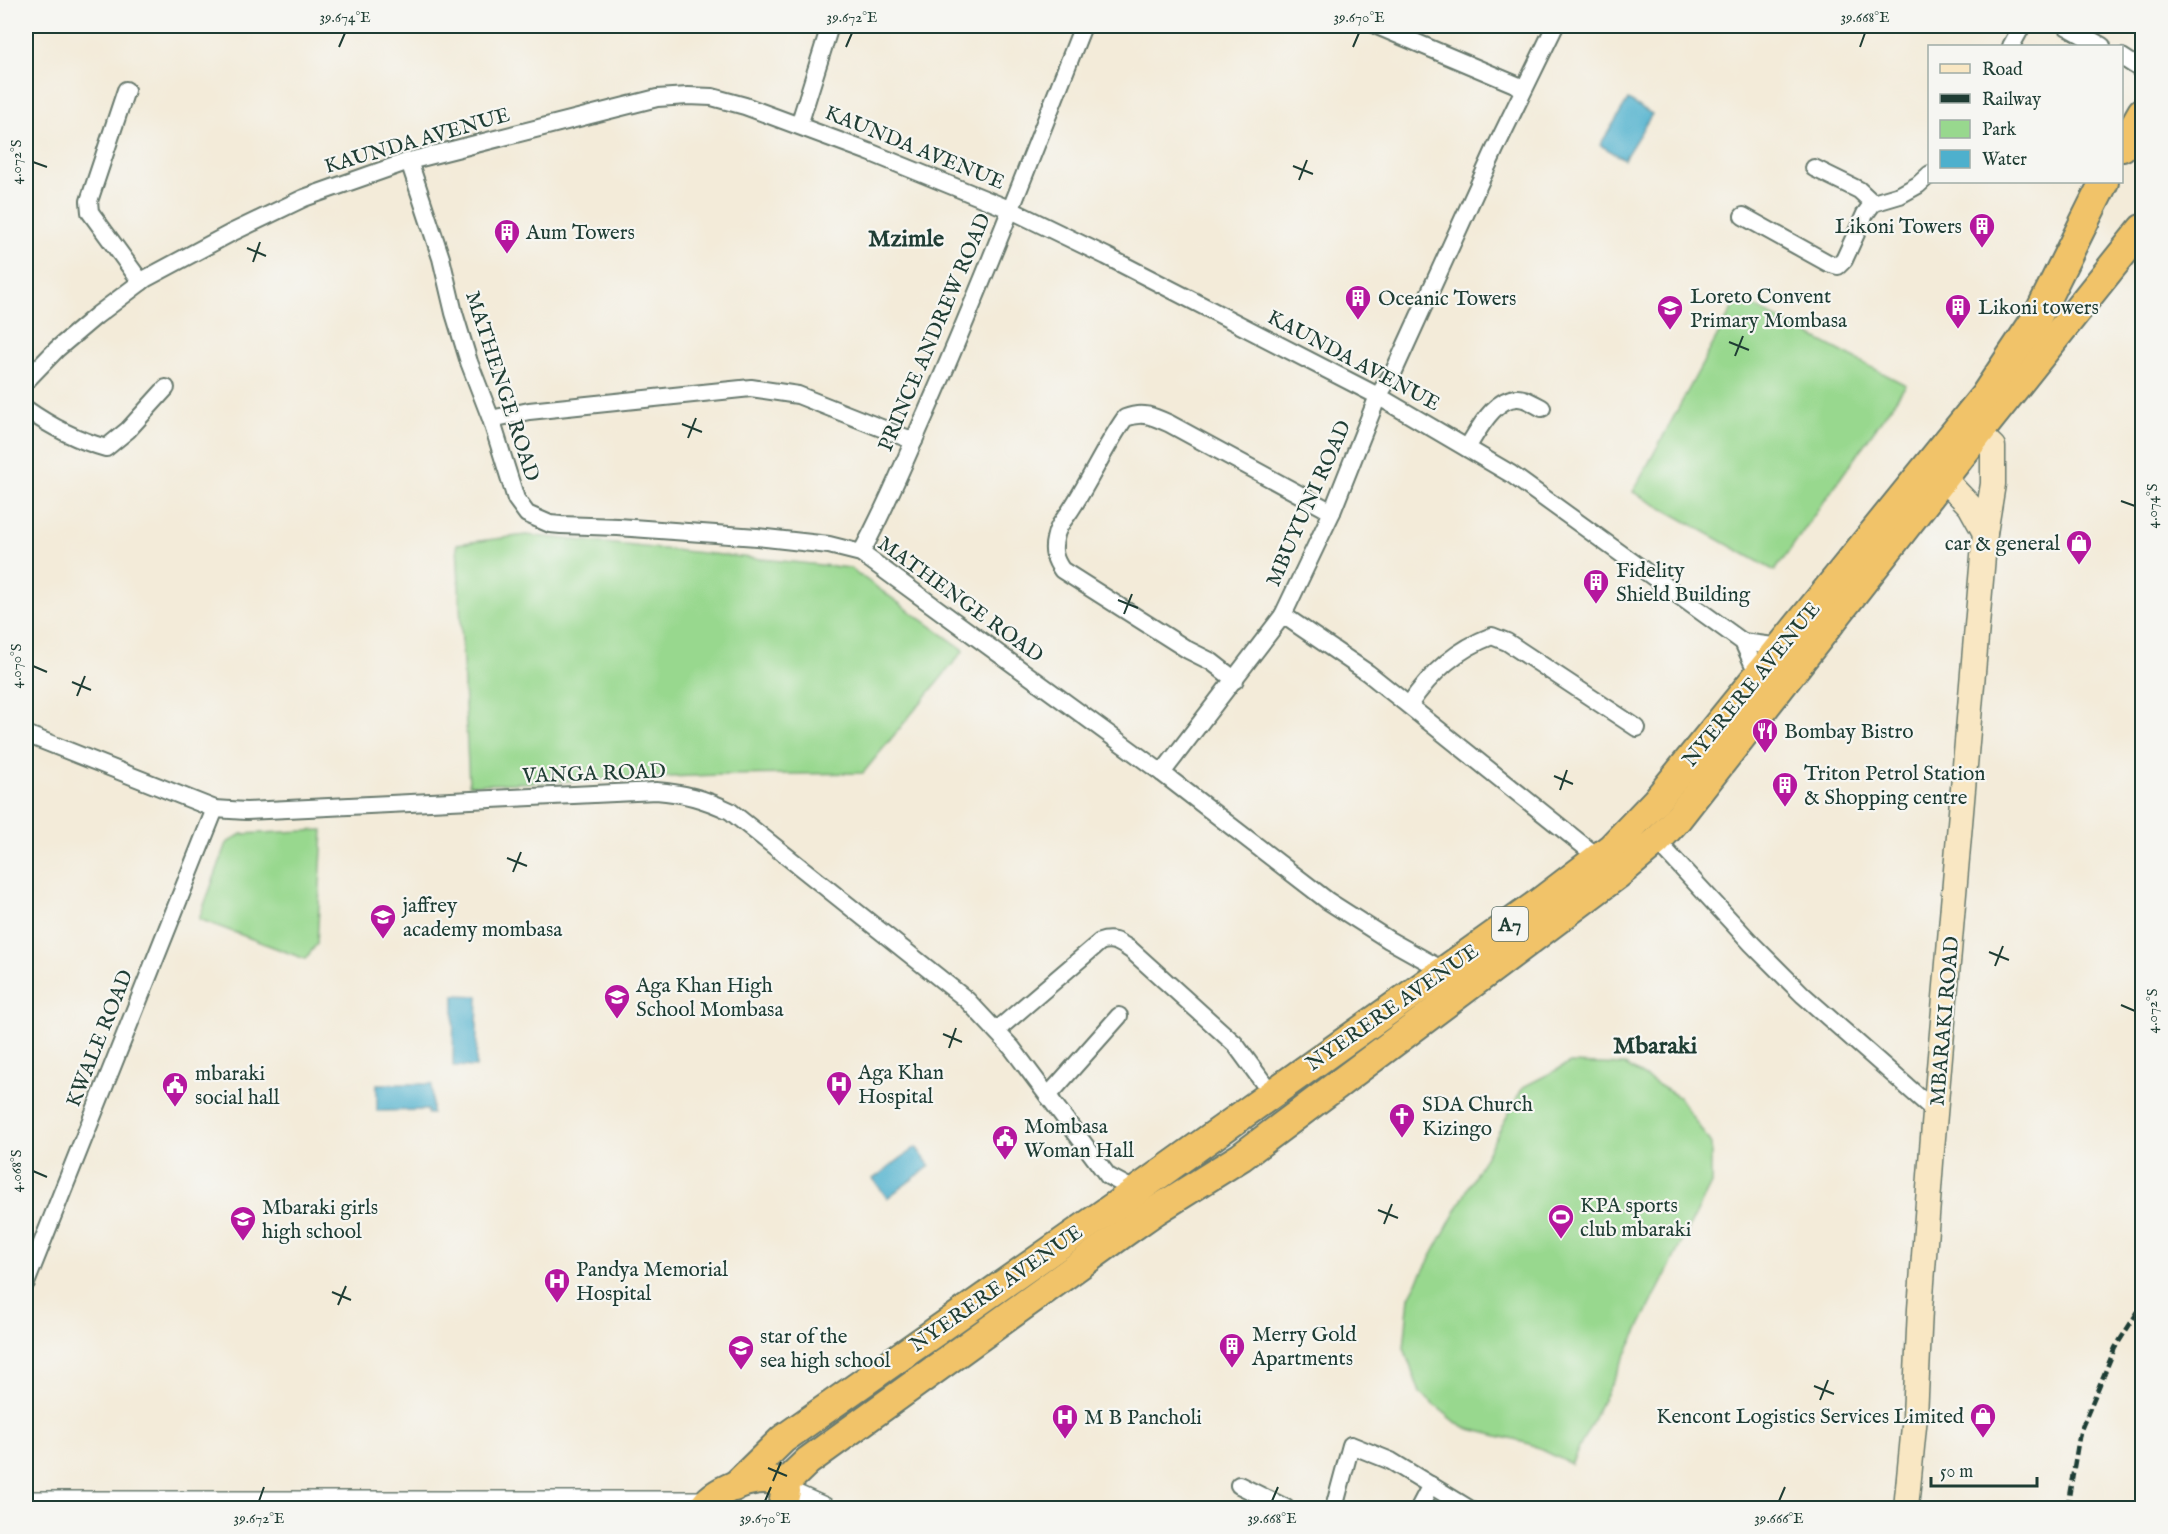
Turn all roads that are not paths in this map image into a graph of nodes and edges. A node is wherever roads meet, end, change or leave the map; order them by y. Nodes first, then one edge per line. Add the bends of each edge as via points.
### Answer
1 (830, 26) edge
2 (1083, 26) edge
3 (1377, 26) edge
4 (1555, 26) edge
5 (2022, 26) edge
6 (2066, 26) edge
7 (2012, 45) edge
8 (2100, 45) edge
9 (2123, 58) edge
10 (2142, 70) edge
11 (1524, 88) junction
12 (126, 90) dead end
13 (2142, 112) edge
14 (799, 125) junction
15 (2123, 144) edge
16 (409, 161) junction
17 (1814, 168) dead end
18 (1928, 175) edge
19 (2104, 183) edge
20 (1873, 203) junction
21 (1009, 209) junction
22 (1743, 216) dead end
23 (2142, 229) edge
24 (141, 282) junction
25 (26, 381) edge
26 (166, 388) dead end
27 (1378, 396) junction
28 (1542, 408) dead end
29 (26, 409) edge
30 (491, 419) junction
31 (1972, 426) junction
32 (914, 441) junction
33 (1467, 448) junction
34 (1937, 471) junction
35 (1332, 512) junction
36 (1985, 533) junction
37 (861, 553) junction
38 (1283, 615) junction
39 (1743, 642) junction
40 (1790, 655) junction
41 (1235, 680) junction
42 (1768, 683) junction
43 (1409, 705) junction
44 (1637, 728) dead end
45 (26, 734) edge
46 (1162, 773) junction
47 (215, 809) junction
48 (1667, 810) junction
49 (1657, 841) junction
50 (1608, 866) junction
51 (1444, 970) junction
52 (1469, 984) junction
53 (1414, 992) junction
54 (1119, 1016) dead end
55 (997, 1030) junction
56 (1271, 1093) junction
57 (1048, 1096) junction
58 (1936, 1112) junction
59 (1241, 1157) junction
60 (1108, 1176) junction
61 (1145, 1201) junction
62 (1109, 1208) junction
63 (1125, 1232) junction
64 (1058, 1244) junction
65 (1075, 1268) junction
66 (26, 1283) edge
67 (909, 1350) junction
68 (929, 1374) junction
69 (1239, 1485) dead end
70 (1431, 1485) junction
71 (734, 1487) junction
72 (784, 1495) edge
73 (26, 1502) edge
74 (283, 1505) edge
75 (705, 1505) edge
76 (658, 1506) edge
77 (824, 1509) edge
78 (1286, 1509) edge
79 (1334, 1509) edge
80 (1419, 1509) edge
81 (1467, 1509) edge
82 (1906, 1509) edge

1 - 14 street
2 - 21 street, PRINCE ANDREW ROAD
3 - 11 street
4 - 11 street, MBUYUNI ROAD
5 - 7 street
6 - 8 street
9 - 10 street
11 - 27 street, MBUYUNI ROAD via 1394,370
12 - 24 street via 89,201 90,212
13 - 15 highway
14 - 16 street, KAUNDA AVENUE via 712,97 667,97
14 - 21 street, KAUNDA AVENUE
16 - 24 street, KAUNDA AVENUE via 304,198
16 - 30 street, MATHENGE ROAD via 469,362
17 - 20 street via 1858,190
18 - 20 street via 1900,195
19 - 31 highway, NYERERE AVENUE / A7 via 2037,317 1997,377
20 - 22 street via 1839,266
21 - 27 street, KAUNDA AVENUE
21 - 32 street, PRINCE ANDREW ROAD
23 - 31 highway, NYERERE AVENUE / A7
24 - 25 street, KAUNDA AVENUE via 57,349
26 - 29 street via 106,448 86,442
27 - 33 street, KAUNDA AVENUE
27 - 35 street, MBUYUNI ROAD
28 - 33 street via 1522,398 1504,402 1481,424
30 - 32 street via 528,411 751,388 798,395
30 - 37 street, MATHENGE ROAD via 516,499 527,514 550,524 757,537 830,545
31 - 34 highway, NYERERE AVENUE / A7
31 - 36 main road, MBARAKI ROAD via 1993,447 1993,484
32 - 37 street, PRINCE ANDREW ROAD
33 - 39 street, KAUNDA AVENUE via 1511,474
34 - 36 main road via 1971,506
34 - 40 highway, NYERERE AVENUE / A7
35 - 38 street, MBUYUNI ROAD
35 - 41 street via 1143,413 1125,418 1058,526 1053,550 1062,570
36 - 58 main road, MBARAKI ROAD
37 - 46 street, MATHENGE ROAD
38 - 41 street
38 - 43 street, MBUYUNI ROAD
39 - 40 street, KAUNDA AVENUE
39 - 42 street, KAUNDA AVENUE
40 - 42 highway, NYERERE AVENUE / A7
41 - 46 street
42 - 48 highway, NYERERE AVENUE / A7
43 - 44 street via 1422,684 1453,656 1492,636
43 - 50 street, MBUYUNI ROAD
45 - 47 street, VANGA ROAD
46 - 51 street, MATHENGE ROAD via 1328,901
47 - 55 street, VANGA ROAD via 656,791 691,795 730,811 968,1000
47 - 66 street, KWALE ROAD
48 - 49 highway, NYERERE AVENUE / A7
48 - 50 highway, NYERERE AVENUE / A7 via 1626,834
49 - 50 highway, NYERERE AVENUE / A7
49 - 58 street via 1803,995
50 - 51 highway, NYERERE AVENUE / A7 via 1539,903
50 - 52 highway, NYERERE AVENUE / A7
51 - 52 street, MATHENGE ROAD
51 - 53 highway, NYERERE AVENUE / A7
52 - 59 highway, NYERERE AVENUE / A7
53 - 56 highway, NYERERE AVENUE / A7
53 - 59 highway
54 - 57 street
55 - 56 street via 1100,942 1117,941 1235,1044
55 - 57 street, VANGA ROAD
56 - 61 highway, NYERERE AVENUE / A7
57 - 60 street, VANGA ROAD
58 - 82 main road, MBARAKI ROAD
59 - 61 highway, NYERERE AVENUE / A7
60 - 61 street, VANGA ROAD
60 - 62 street via 1113,1198
61 - 62 highway, NYERERE AVENUE / A7
61 - 63 highway, NYERERE AVENUE / A7
62 - 63 street
62 - 64 highway, NYERERE AVENUE / A7
63 - 65 highway, NYERERE AVENUE / A7
64 - 65 highway
64 - 67 highway, NYERERE AVENUE / A7
65 - 68 highway, NYERERE AVENUE / A7
67 - 68 highway
67 - 71 highway, NYERERE AVENUE / A7 via 783,1439
68 - 72 highway, NYERERE AVENUE / A7 via 808,1461
69 - 78 street
70 - 79 street via 1391,1461 1351,1445
70 - 80 street
70 - 81 street
71 - 72 highway via 767,1479 777,1482
71 - 75 highway
72 - 77 street
73 - 74 street
74 - 76 street
75 - 76 street

